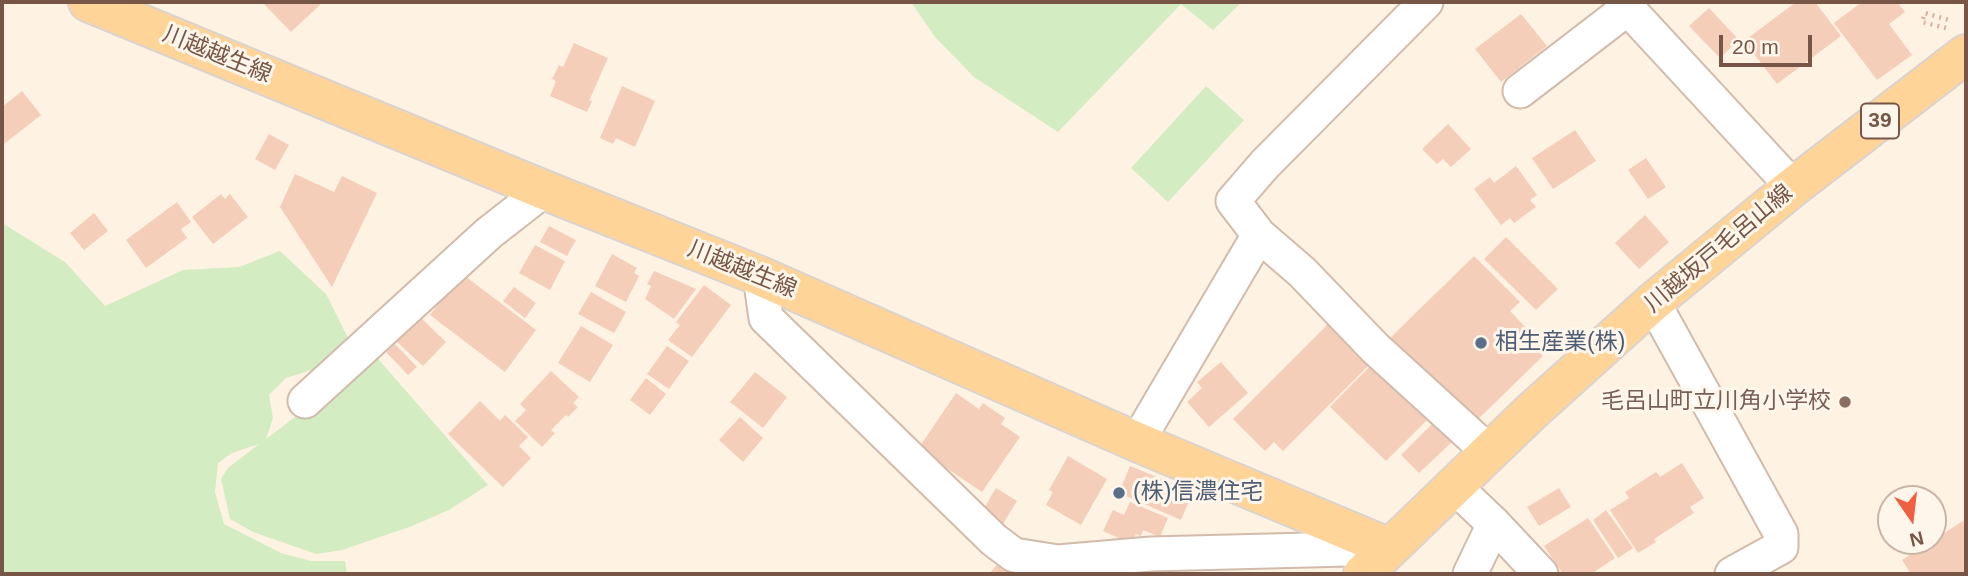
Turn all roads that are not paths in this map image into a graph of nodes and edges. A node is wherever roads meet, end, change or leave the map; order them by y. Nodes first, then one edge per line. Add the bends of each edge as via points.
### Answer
1 (88, 2) edge
2 (1426, 2) edge
3 (1625, 5) edge
4 (1957, 35) edge
5 (1520, 90) dead end
6 (1793, 187) junction
7 (544, 190) junction
8 (1259, 235) junction
9 (760, 276) junction
10 (1653, 302) junction
11 (305, 401) dead end
12 (1137, 442) junction
13 (1489, 452) junction
14 (1454, 486) junction
15 (1494, 524) junction
16 (1390, 548) junction
17 (1363, 574) edge
18 (1469, 574) edge
19 (1541, 574) edge
20 (1732, 574) edge

1 - 7 main road, 川越越生線
2 - 8 street via 1233,201
3 - 5 street
3 - 6 street
4 - 6 main road, 川越坂戸毛呂山線 / 39
6 - 10 main road, 川越坂戸毛呂山線 / 39
7 - 9 main road, 川越越生線
7 - 11 street via 489,233
8 - 12 street
8 - 13 street
9 - 12 main road, 川越越生線
9 - 16 street via 766,318 1014,555 1058,562 1151,554
10 - 13 main road, 川越坂戸毛呂山線 / 39
10 - 20 street via 1781,534 1781,547
12 - 16 main road, 川越越生線
13 - 14 main road, 川越坂戸毛呂山線 / 39
14 - 15 street
14 - 16 main road, 川越坂戸毛呂山線 / 39
15 - 18 street
15 - 19 street
16 - 17 main road, 川越坂戸毛呂山線 / 39

